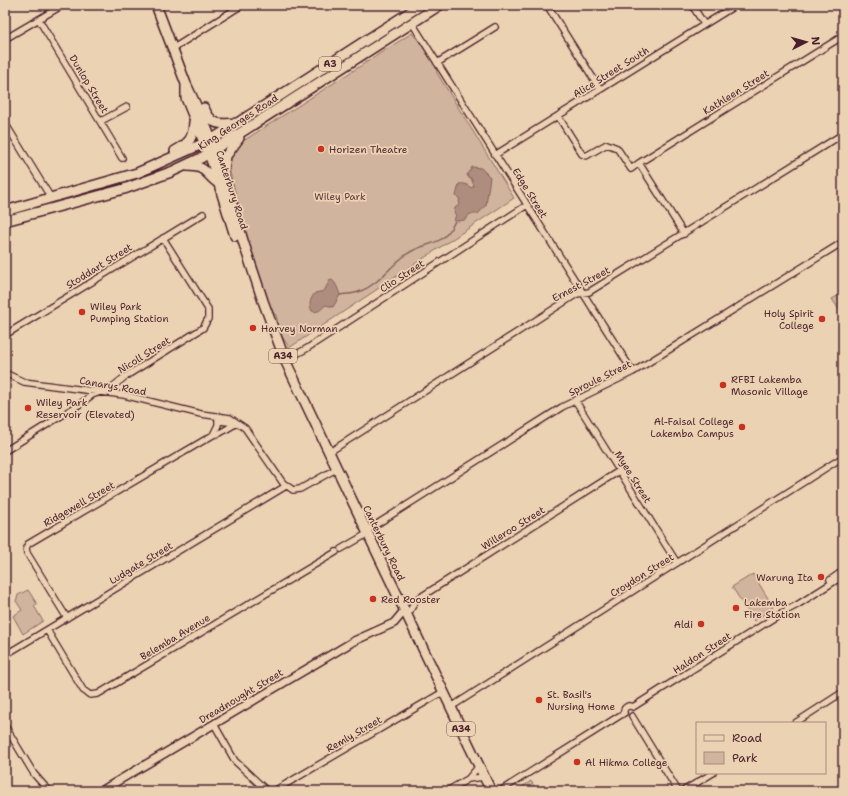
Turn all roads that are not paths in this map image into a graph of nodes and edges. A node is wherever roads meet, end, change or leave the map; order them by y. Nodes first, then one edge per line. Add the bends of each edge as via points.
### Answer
1 (63, 5) edge
2 (156, 5) edge
3 (242, 5) edge
4 (421, 5) edge
5 (440, 5) edge
6 (547, 5) edge
7 (692, 5) edge
8 (736, 5) edge
9 (39, 20) junction
10 (412, 23) junction
11 (704, 24) junction
12 (495, 26) dead end
13 (843, 36) edge
14 (5, 39) edge
15 (172, 49) junction
16 (437, 63) junction
17 (186, 84) junction
18 (600, 89) junction
19 (127, 107) dead end
20 (558, 116) junction
21 (194, 119) junction
22 (101, 121) junction
23 (5, 123) edge
24 (238, 123) junction
25 (243, 133) junction
26 (843, 134) edge
27 (208, 142) junction
28 (212, 152) junction
29 (495, 155) junction
30 (122, 158) dead end
31 (639, 163) junction
32 (155, 165) junction
33 (183, 166) junction
34 (224, 174) junction
35 (220, 184) junction
36 (51, 198) junction
37 (527, 205) junction
38 (5, 211) edge
39 (203, 214) dead end
40 (5, 221) edge
41 (684, 234) junction
42 (163, 238) junction
43 (843, 242) edge
44 (583, 294) junction
45 (262, 301) junction
46 (5, 335) edge
47 (285, 360) junction
48 (633, 372) junction
49 (5, 373) edge
50 (102, 391) junction
51 (575, 400) junction
52 (218, 417) junction
53 (237, 423) junction
54 (213, 435) junction
55 (5, 451) edge
56 (328, 453) junction
57 (843, 457) edge
58 (336, 469) junction
59 (619, 471) junction
60 (286, 486) junction
61 (367, 532) junction
62 (678, 563) junction
63 (843, 571) edge
64 (843, 576) edge
65 (416, 600) junction
66 (400, 601) junction
67 (780, 614) junction
68 (407, 616) junction
69 (67, 618) junction
70 (394, 623) junction
71 (47, 630) junction
72 (5, 655) edge
73 (443, 692) junction
74 (843, 692) edge
75 (451, 707) junction
76 (633, 707) junction
77 (624, 713) junction
78 (632, 716) junction
79 (796, 722) edge
80 (214, 724) junction
81 (5, 726) edge
82 (479, 766) junction
83 (711, 774) edge
84 (484, 777) junction
85 (468, 779) junction
86 (49, 791) edge
87 (100, 791) edge
88 (267, 791) edge
89 (274, 791) edge
90 (447, 791) edge
91 (491, 791) edge
92 (500, 791) edge
93 (678, 791) edge
94 (683, 791) edge

1 - 9 street
2 - 15 highway, Canterbury Road / A34
3 - 15 street
4 - 24 highway, King Georges Road / A3
5 - 10 highway, King Georges Road / A3
6 - 18 street
7 - 11 street
8 - 11 street, Alice Street South
9 - 14 street
9 - 22 street, Dunlop Street
10 - 16 street, Edge Street
10 - 25 highway, King Georges Road / A3
11 - 18 street, Alice Street South
12 - 16 street
13 - 31 street, Kathleen Street
15 - 17 highway, Canterbury Road / A34
16 - 29 street, Edge Street
17 - 21 highway, Canterbury Road / A34 via 186,98
17 - 24 highway via 216,124
17 - 27 highway, Canterbury Road / A34
18 - 20 street, Alice Street South
19 - 22 street
20 - 29 street, Alice Street South
20 - 31 street via 582,154 586,156 607,144 617,148 631,169
21 - 27 highway, Canterbury Road / A34
21 - 32 highway via 189,142
22 - 30 street, Dunlop Street
23 - 36 street
24 - 27 highway, King Georges Road / A3
25 - 28 highway, King Georges Road / A3
25 - 34 highway via 226,156
26 - 41 street, Ernest Street
27 - 28 highway, Canterbury Road / A34
27 - 32 highway, King Georges Road / A3
28 - 33 highway, King Georges Road / A3
28 - 34 highway, Canterbury Road / A34
28 - 35 highway, Canterbury Road / A34
29 - 37 street, Edge Street
31 - 41 street
32 - 36 highway, King Georges Road / A3 via 137,173
33 - 35 highway via 206,170
33 - 40 highway, King Georges Road / A3 via 124,189
34 - 45 highway, Canterbury Road / A34
35 - 45 highway, Canterbury Road / A34 via 247,270
36 - 38 highway, King Georges Road / A3
37 - 44 street, Edge Street
37 - 47 street, Clio Street via 306,349
39 - 42 street, Stoddart Street
41 - 44 street, Ernest Street
42 - 46 street, Stoddart Street
42 - 50 street, Nicoll Street via 208,309 208,319 203,328 111,388
43 - 48 street, Sproule Street
44 - 48 street, Edge Street
44 - 56 street, Ernest Street via 576,294
45 - 47 highway, Canterbury Road / A34
47 - 56 highway, Canterbury Road / A34
48 - 51 street, Sproule Street
49 - 50 street, Canarys Road via 24,382
50 - 52 street, Canarys Road
50 - 55 street, Nicoll Street
51 - 59 street, Myee Street
51 - 61 street, Sproule Street
52 - 53 street, Canarys Road via 221,421
52 - 54 street via 218,426
53 - 54 street, Ridgewell Street via 220,434
53 - 60 street, Canarys Road via 245,428
54 - 69 street, Ridgewell Street via 28,544 27,553
56 - 58 highway, Canterbury Road / A34
57 - 62 street, Croydon Street
58 - 60 street via 300,489 293,490
58 - 61 highway, Canterbury Road / A34
59 - 62 street, Myee Street
59 - 65 street, Willeroo Street
60 - 69 street, Ludgate Street
61 - 66 highway, Canterbury Road / A34
61 - 71 street, Belemba Avenue via 98,694 90,695 83,690
62 - 75 street, Croydon Street
63 - 67 street, Haldon Street
64 - 67 street, Haldon Street
65 - 66 street, Willeroo Street
65 - 68 street, Willeroo Street
66 - 68 highway, Canterbury Road / A34
67 - 76 street, Haldon Street
68 - 70 street, Dreadnought Street
68 - 70 street, Dreadnought Street
68 - 73 highway, Canterbury Road / A34
69 - 71 street, Ludgate Street
70 - 80 street, Dreadnought Street via 354,641
71 - 72 street, Ludgate Street
73 - 75 highway, Canterbury Road / A34
73 - 89 street, Remly Street
74 - 79 street
75 - 82 highway, Canterbury Road / A34
76 - 77 street via 626,707
76 - 78 street
77 - 78 street via 626,716
77 - 92 street
78 - 93 street
80 - 87 street, Dreadnought Street
80 - 88 street via 235,761
81 - 86 street via 34,774
82 - 84 highway, Canterbury Road / A34
82 - 85 street
83 - 94 street
84 - 85 street
84 - 91 highway, Canterbury Road / A34
85 - 90 street

